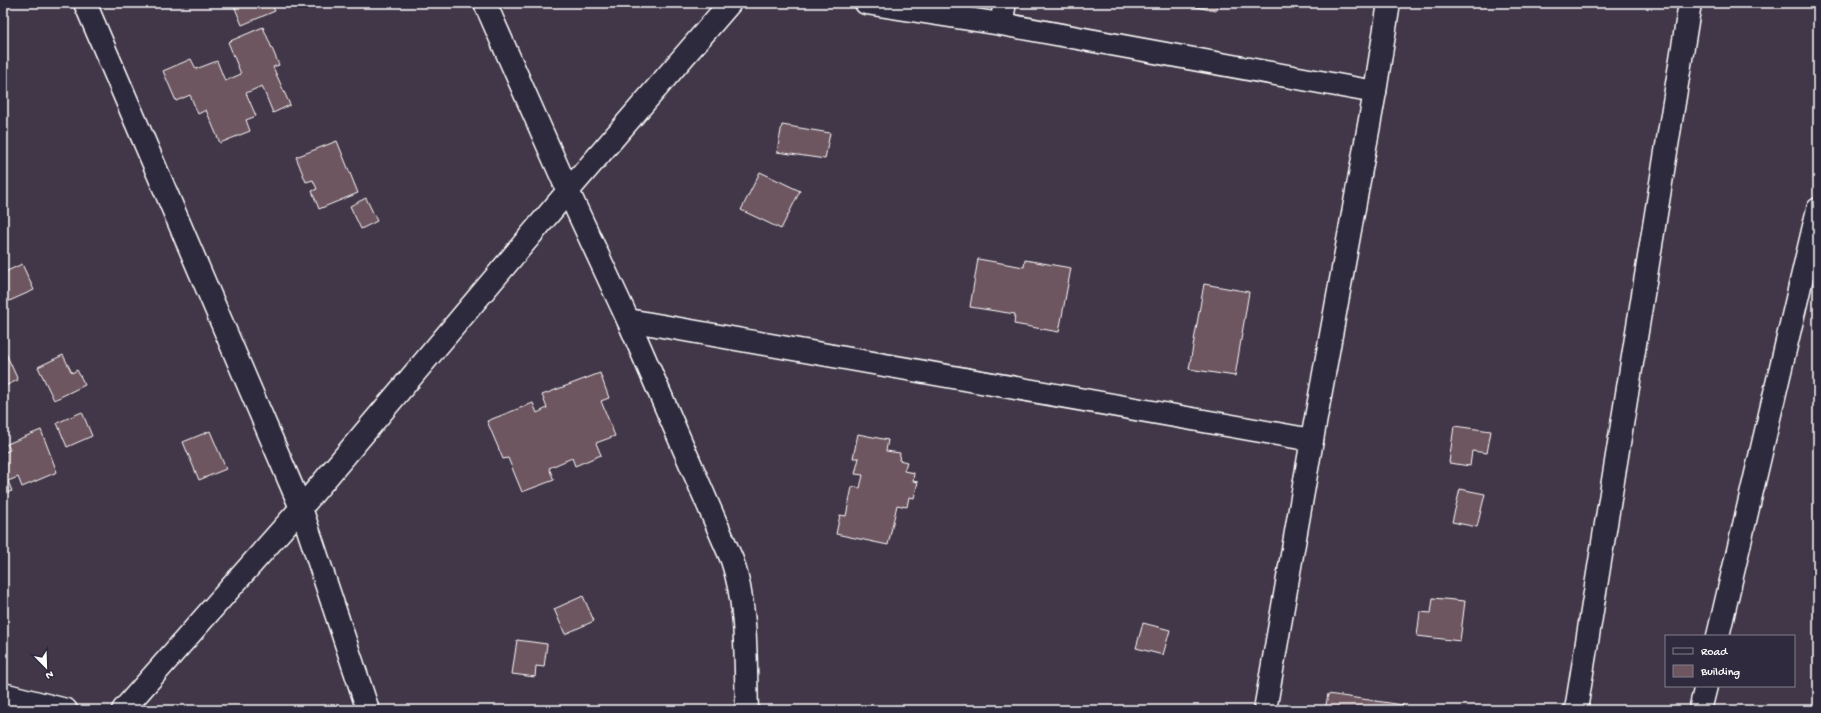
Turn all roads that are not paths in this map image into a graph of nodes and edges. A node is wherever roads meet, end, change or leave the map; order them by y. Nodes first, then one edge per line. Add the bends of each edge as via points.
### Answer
1 (85, 3) edge
2 (485, 3) edge
3 (730, 3) edge
4 (866, 3) edge
5 (1389, 3) edge
6 (1690, 3) edge
7 (1003, 13) edge
8 (1375, 92) junction
9 (568, 191) junction
10 (1818, 209) edge
11 (628, 320) junction
12 (1312, 440) junction
13 (301, 508) junction
14 (1718, 635) edge
15 (1706, 687) edge
16 (3, 694) edge
17 (66, 710) edge
18 (123, 710) edge
19 (368, 710) edge
20 (747, 710) edge
21 (1265, 710) edge
22 (1576, 710) edge
23 (1700, 710) edge

1 - 13 street
2 - 9 street
3 - 9 street
4 - 7 street
5 - 8 street
6 - 22 street
7 - 8 street
8 - 12 street
9 - 11 street
9 - 13 street
10 - 14 street
11 - 12 street
11 - 20 street via 738,577 744,622
12 - 21 street
13 - 18 street
13 - 19 street
15 - 23 street
16 - 17 street

